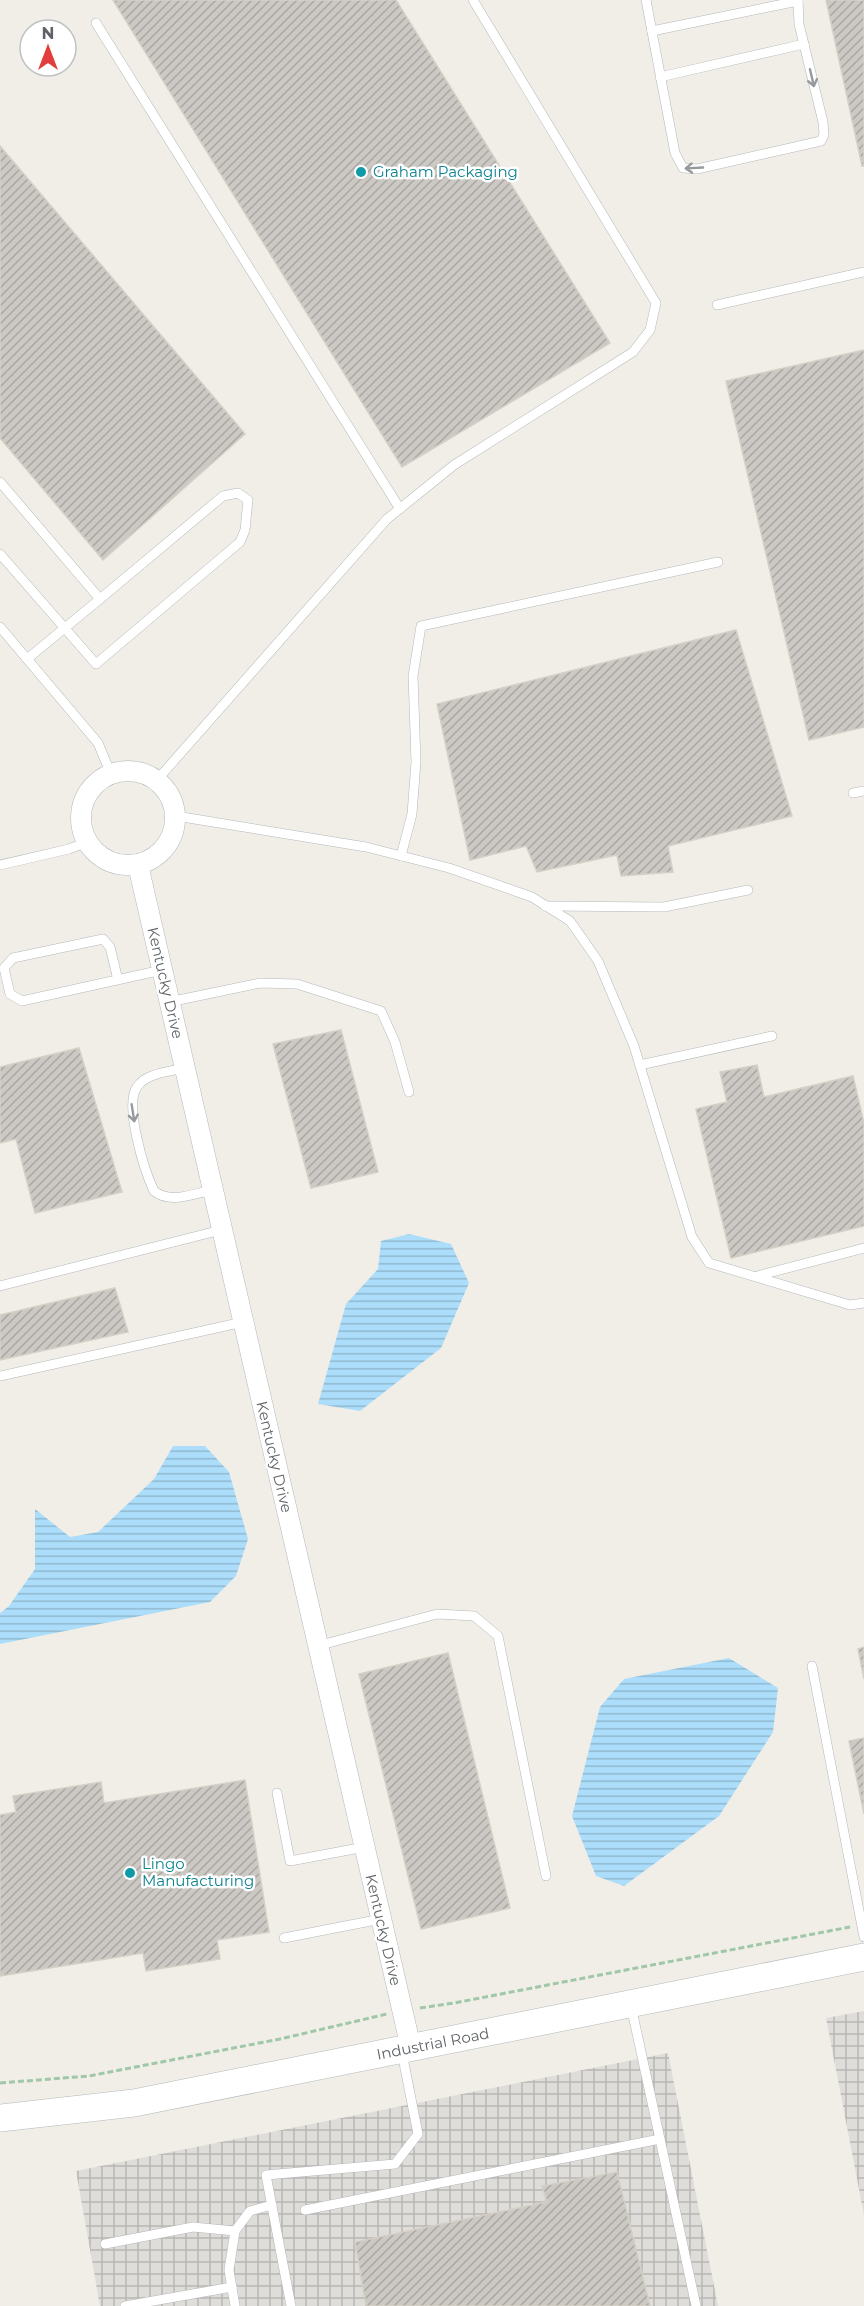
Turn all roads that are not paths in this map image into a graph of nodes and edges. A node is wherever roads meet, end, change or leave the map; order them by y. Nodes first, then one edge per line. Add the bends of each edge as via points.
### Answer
1 (473, 0) edge
2 (798, 0) edge
3 (647, 4) edge
4 (96, 23) dead end
5 (652, 31) junction
6 (804, 44) junction
7 (660, 77) junction
8 (864, 272) edge
9 (717, 305) dead end
10 (0, 482) edge
11 (400, 509) junction
12 (0, 554) edge
13 (718, 562) dead end
14 (100, 599) junction
15 (0, 627) edge
16 (64, 628) junction
17 (27, 659) junction
18 (111, 774) junction
19 (157, 780) junction
20 (864, 791) edge
21 (853, 793) dead end
22 (176, 816) junction
23 (87, 842) junction
24 (401, 856) junction
25 (0, 865) edge
26 (138, 865) junction
27 (748, 890) dead end
28 (545, 906) junction
29 (162, 970) junction
30 (118, 980) junction
31 (169, 1002) junction
32 (772, 1036) dead end
33 (640, 1065) junction
34 (184, 1068) junction
35 (409, 1092) dead end
36 (212, 1190) junction
37 (221, 1230) junction
38 (864, 1248) edge
39 (755, 1277) junction
40 (0, 1286) edge
41 (864, 1303) edge
42 (243, 1322) junction
43 (0, 1377) edge
44 (317, 1646) junction
45 (812, 1666) dead end
46 (277, 1793) dead end
47 (364, 1847) junction
48 (546, 1876) dead end
49 (381, 1919) junction
50 (864, 1937) edge
51 (284, 1938) dead end
52 (864, 1957) edge
53 (631, 2004) junction
54 (406, 2049) junction
55 (0, 2118) edge
56 (660, 2139) junction
57 (272, 2205) junction
58 (305, 2210) dead end
59 (235, 2231) junction
60 (105, 2244) dead end
61 (232, 2287) junction
62 (125, 2306) edge
63 (235, 2306) edge
64 (291, 2306) edge
65 (696, 2306) edge

1 - 11 lane via 657,303 650,330 633,352 454,465
2 - 5 lane
2 - 6 lane
3 - 5 lane
4 - 11 lane
5 - 7 lane
6 - 7 lane
6 -> 7 lane via 823,122 821,141 697,169 683,168 675,153
8 - 9 lane
10 - 14 lane
11 - 19 lane via 387,519
12 - 16 lane
13 - 24 lane via 421,626 413,676 416,762 412,814
14 - 16 lane
14 - 16 lane via 223,496 244,495 248,500 240,542 96,664
15 - 17 lane
16 - 17 lane
17 - 18 lane via 98,743
18 - 19 street via 135,772
18 - 23 street via 97,782 87,795 81,818
19 - 22 street via 167,790
20 - 21 lane
22 - 24 lane
22 - 26 street via 174,833 166,848
23 - 25 lane
23 - 26 street via 100,857 118,865
24 - 28 lane via 448,868 531,897
26 - 29 street, Kentucky Drive
27 - 28 lane via 664,907
28 - 33 lane via 570,921 598,961
29 - 30 lane
29 - 31 street, Kentucky Drive
30 - 30 lane via 22,1001 10,994 4,968 13,958 103,939 110,947
31 - 34 street, Kentucky Drive
31 - 35 lane via 260,983 297,984 381,1011 395,1042
32 - 33 lane
33 - 39 lane via 692,1237 709,1263
34 - 36 street, Kentucky Drive
34 -> 36 lane via 148,1077 138,1085 131,1098 132,1113 154,1191 176,1198
36 - 37 street, Kentucky Drive
37 - 40 lane
37 - 42 street, Kentucky Drive
38 - 39 lane
39 - 41 lane via 850,1305
42 - 43 lane
42 - 44 street, Kentucky Drive
44 - 47 street, Kentucky Drive
44 - 48 lane via 437,1614 474,1616 498,1636
45 - 50 lane
46 - 47 lane via 290,1861
47 - 49 street, Kentucky Drive
49 - 51 lane
49 - 54 street, Kentucky Drive
52 - 53 main road, Industrial Road
53 - 54 main road, Industrial Road
53 - 56 lane
54 - 55 main road, Industrial Road via 134,2103
54 - 57 lane via 418,2134 395,2163 266,2175
56 - 58 lane
56 - 65 lane
57 - 59 lane via 250,2211
57 - 64 lane
59 - 60 lane via 193,2227
59 - 61 lane via 229,2270
61 - 62 lane
61 - 63 lane

